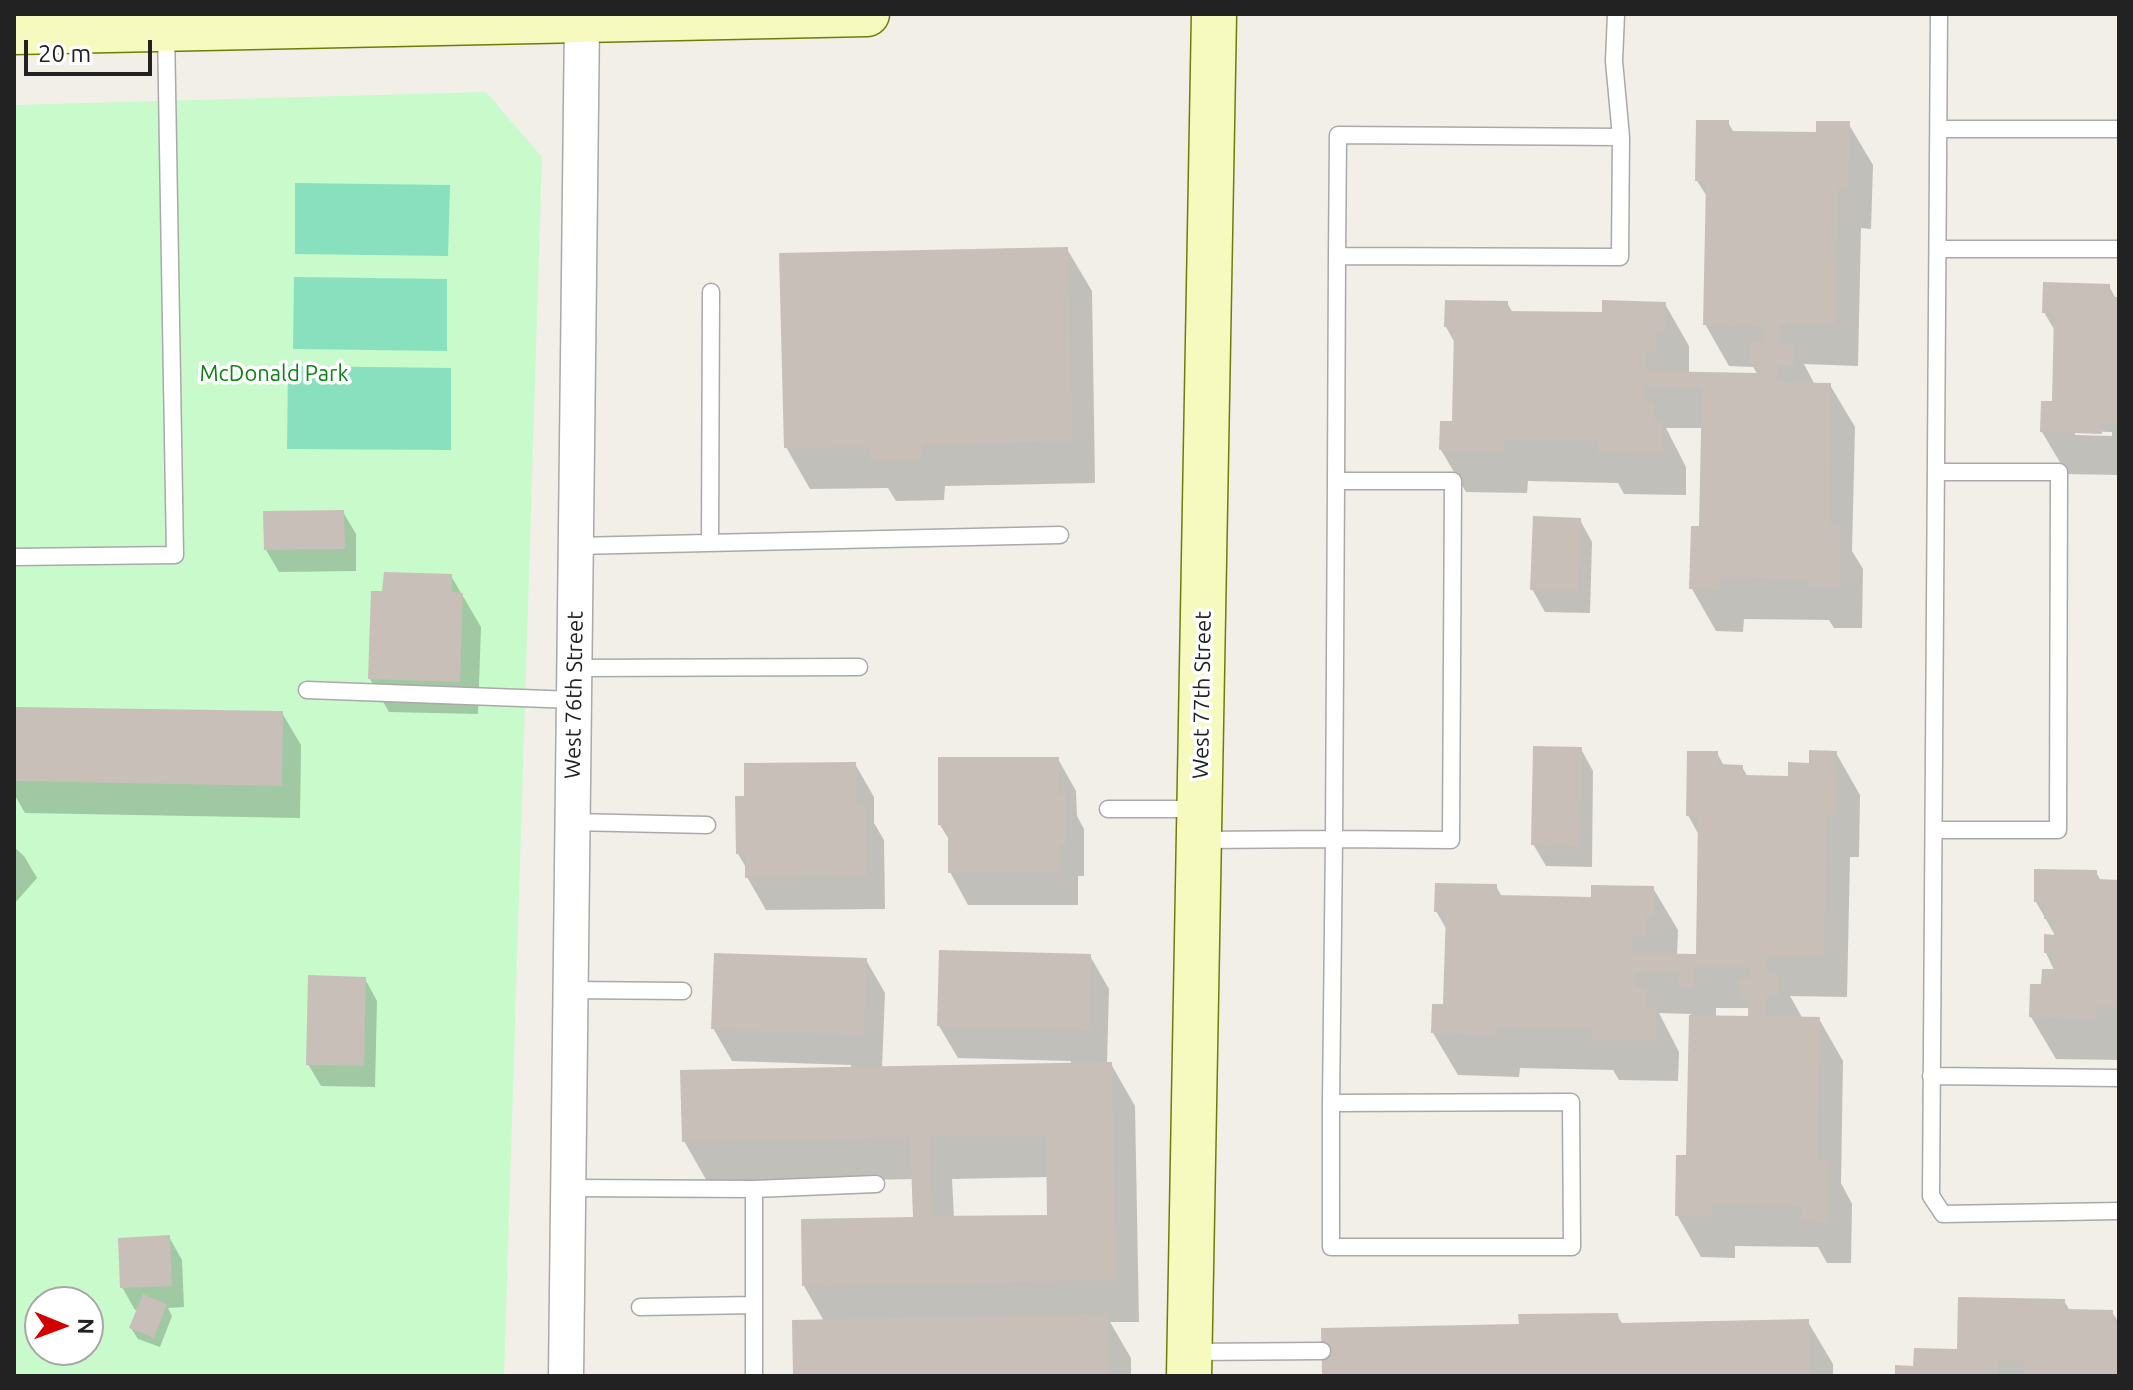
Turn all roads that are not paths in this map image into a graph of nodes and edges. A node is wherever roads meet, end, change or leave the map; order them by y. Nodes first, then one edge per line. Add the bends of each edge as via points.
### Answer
1 (867, 14) edge
2 (1214, 14) edge
3 (1616, 14) edge
4 (1939, 14) edge
5 (582, 17) edge
6 (166, 29) junction
7 (14, 32) edge
8 (1939, 129) junction
9 (2119, 129) edge
10 (1621, 137) junction
11 (1938, 249) junction
12 (2119, 249) edge
13 (1337, 256) junction
14 (711, 292) dead end
15 (1936, 472) junction
16 (1336, 481) junction
17 (1060, 535) dead end
18 (710, 543) junction
19 (575, 546) junction
20 (14, 557) edge
21 (859, 667) dead end
22 (574, 684) junction
23 (307, 690) dead end
24 (1108, 809) dead end
25 (573, 822) junction
26 (707, 825) dead end
27 (1200, 825) junction
28 (1934, 830) junction
29 (1334, 839) junction
30 (570, 990) junction
31 (683, 991) dead end
32 (1931, 1076) junction
33 (2119, 1078) edge
34 (1331, 1103) junction
35 (876, 1184) dead end
36 (568, 1188) junction
37 (754, 1189) junction
38 (2119, 1211) edge
39 (754, 1305) junction
40 (640, 1307) dead end
41 (1322, 1351) dead end
42 (1189, 1364) edge
43 (566, 1376) edge
44 (754, 1376) edge

1 - 5 street
2 - 27 street, West 77th Street
3 - 10 lane
4 - 8 lane
5 - 6 street
5 - 19 street, West 76th Street
6 - 7 street
6 - 20 lane via 175,555
8 - 9 lane
8 - 11 lane
10 - 13 lane via 1620,257
10 - 13 lane via 1338,135
11 - 12 lane
11 - 15 lane
13 - 16 lane
14 - 18 lane
15 - 28 lane
15 - 28 lane via 2059,472 2058,830
16 - 29 lane
16 - 29 lane via 1453,481 1453,513 1451,840
17 - 18 lane
18 - 19 lane
19 - 22 street, West 76th Street
21 - 22 lane
22 - 23 lane
22 - 25 street, West 76th Street
24 - 27 lane
25 - 26 lane
25 - 30 street, West 76th Street
27 - 29 lane
27 - 42 street, West 77th Street
28 - 32 lane
29 - 34 lane
30 - 31 lane
30 - 36 street, West 76th Street
32 - 33 lane
32 - 38 lane via 1931,1196 1943,1214
34 - 34 lane via 1331,1247 1572,1247 1571,1102
35 - 37 lane
36 - 37 lane
36 - 43 street, West 76th Street
37 - 39 lane
39 - 40 lane
39 - 44 lane
41 - 42 lane

